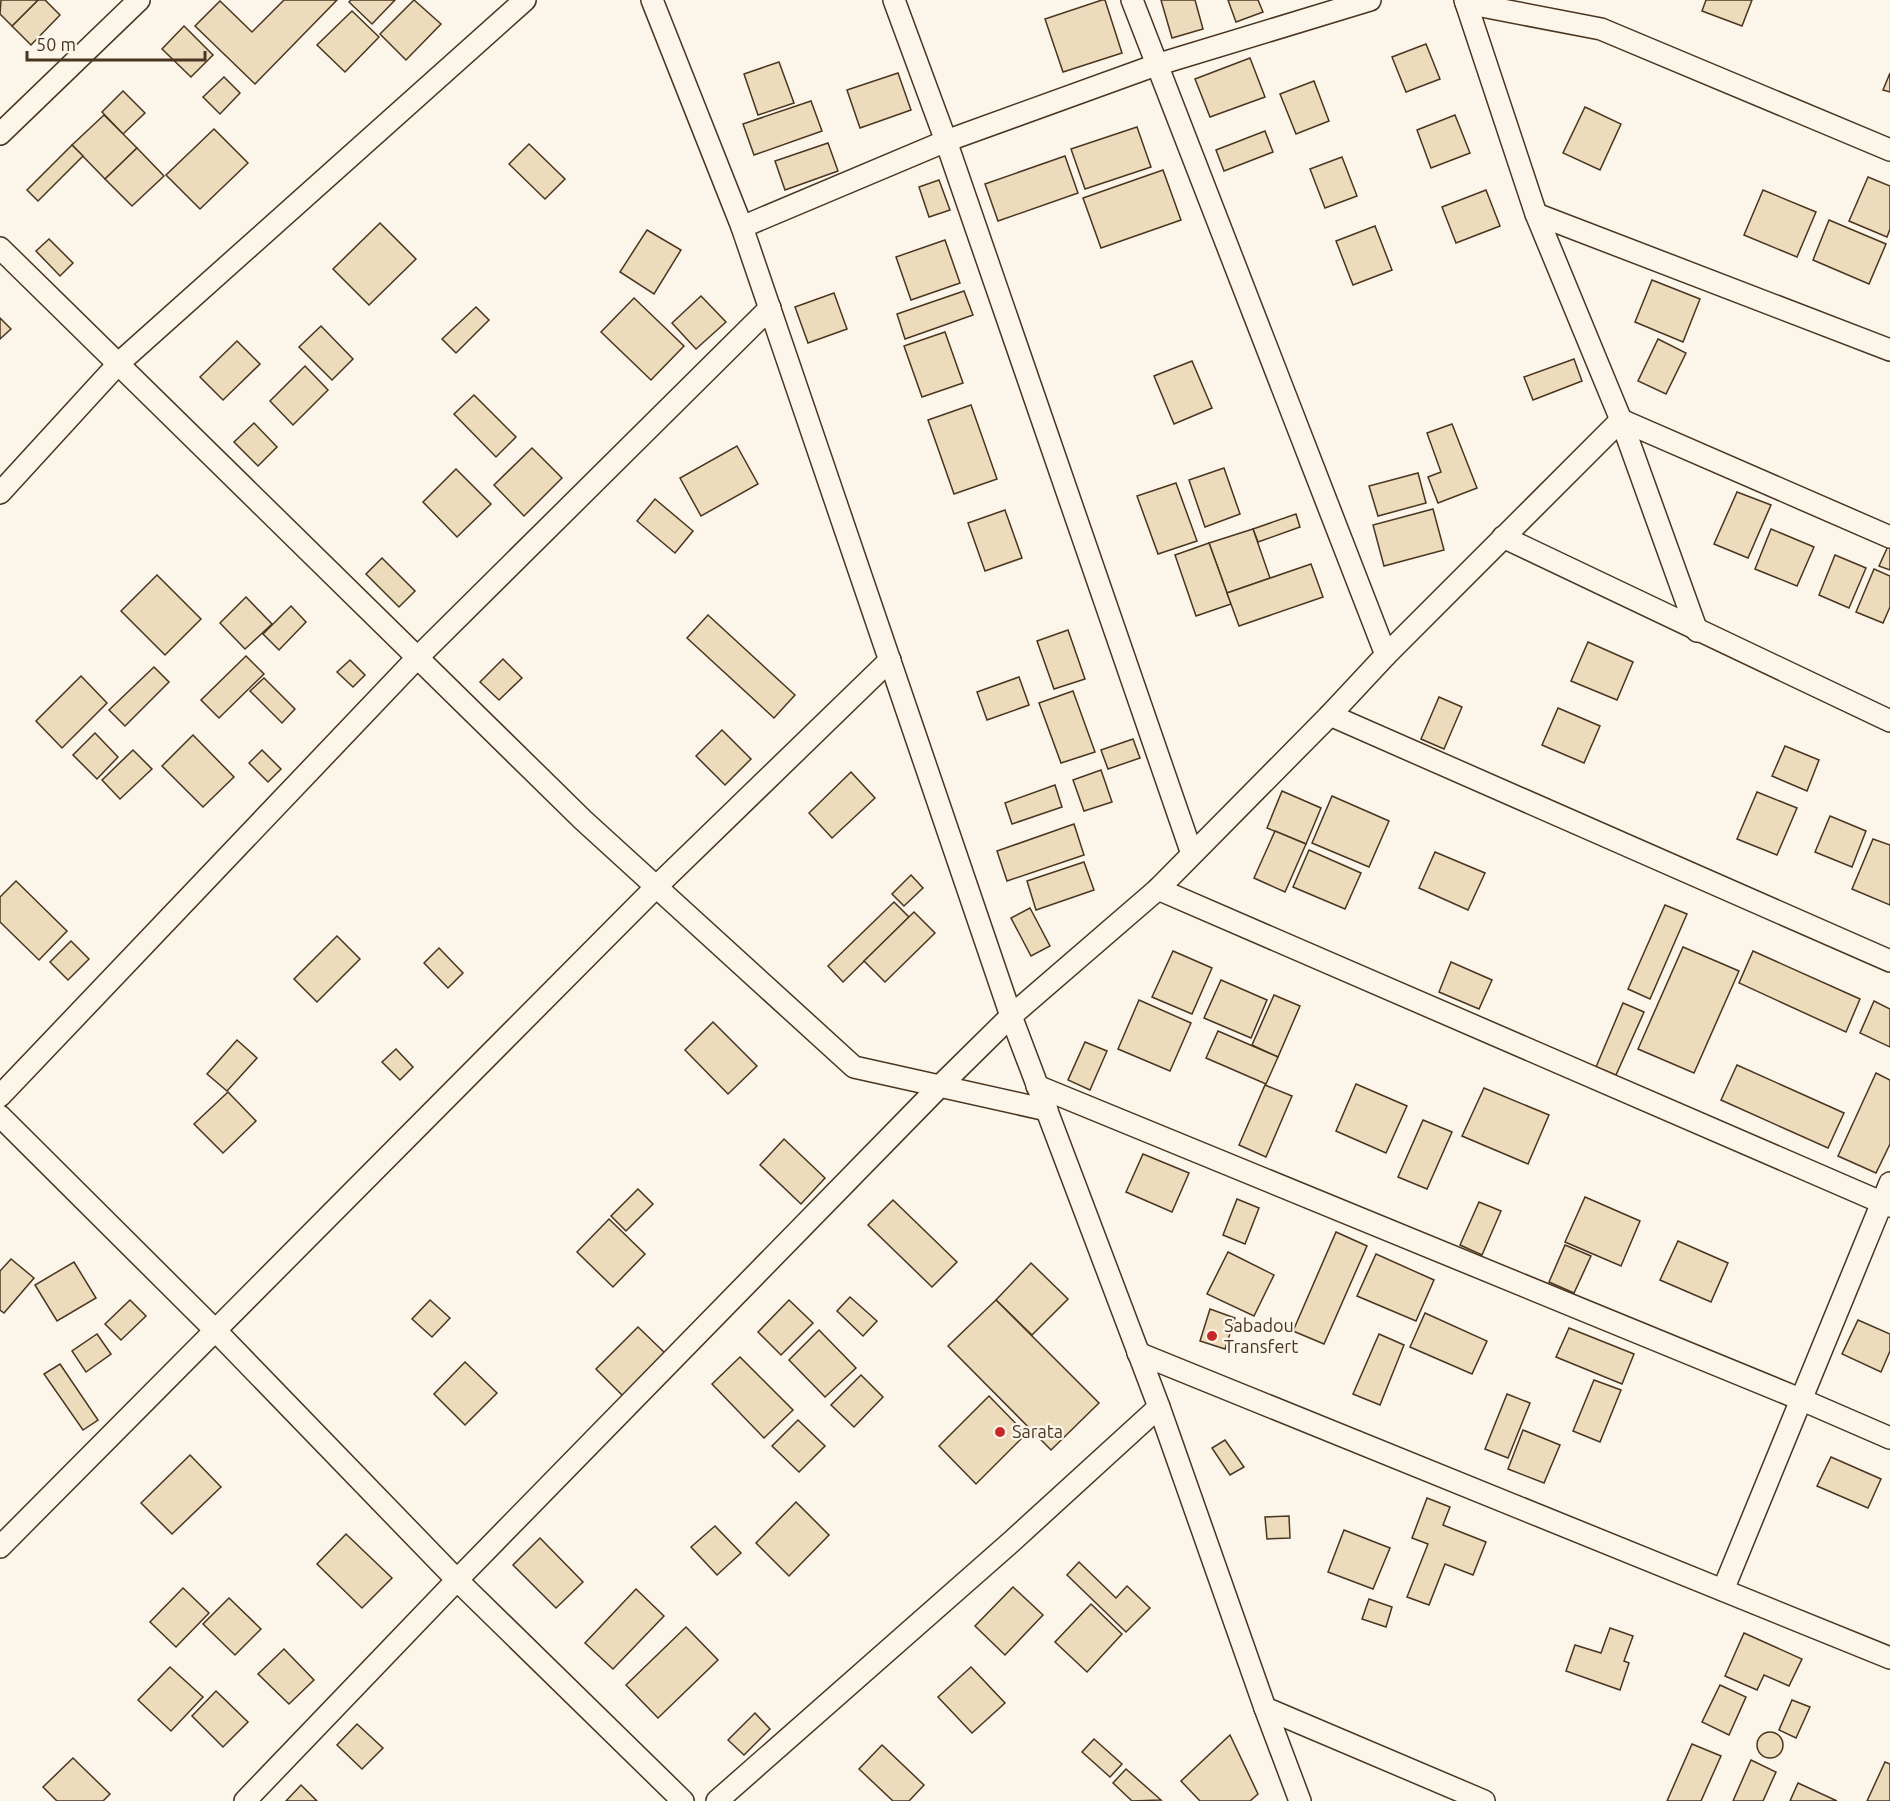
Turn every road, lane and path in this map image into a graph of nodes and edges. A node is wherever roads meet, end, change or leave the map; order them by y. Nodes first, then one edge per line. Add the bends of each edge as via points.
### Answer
1 (139, 0) edge
2 (525, 0) edge
3 (652, 0) edge
4 (894, 0) edge
5 (1132, 0) edge
6 (1370, 0) edge
7 (1466, 1) edge
8 (1156, 65) junction
9 (0, 134) edge
10 (946, 141) junction
11 (1890, 150) edge
12 (1536, 214) junction
13 (742, 227) junction
14 (0, 248) edge
15 (770, 308) junction
16 (1890, 350) edge
17 (119, 363) junction
18 (1621, 420) junction
19 (0, 494) edge
20 (1503, 537) junction
21 (1890, 537) edge
22 (1697, 631) junction
23 (1386, 655) junction
24 (417, 658) junction
25 (890, 660) junction
26 (1330, 715) junction
27 (1890, 721) edge
28 (1192, 854) junction
29 (656, 886) junction
30 (1158, 889) junction
31 (1890, 961) edge
32 (1011, 1016) junction
33 (940, 1086) junction
34 (1037, 1086) junction
35 (0, 1096) edge
36 (1047, 1110) junction
37 (0, 1116) edge
38 (1887, 1197) edge
39 (216, 1331) junction
40 (1138, 1353) junction
41 (1800, 1399) junction
42 (1159, 1407) junction
43 (1890, 1438) edge
44 (0, 1547) edge
45 (457, 1580) junction
46 (1723, 1590) junction
47 (1890, 1658) edge
48 (1265, 1708) junction
49 (245, 1801) edge
50 (683, 1801) edge
51 (717, 1801) edge
52 (1300, 1801) edge
53 (1485, 1801) edge

1 - 9 street
2 - 17 street
3 - 13 street
4 - 10 street
5 - 8 street
6 - 8 street
7 - 11 street via 1601,29
7 - 12 street
8 - 10 street
8 - 23 street
10 - 13 street
10 - 28 street
12 - 16 street
12 - 18 street
13 - 15 street
14 - 17 street
15 - 24 street
15 - 25 street
17 - 19 street
17 - 24 street
18 - 20 street
18 - 21 street
18 - 22 street
20 - 22 street
20 - 23 street
22 - 27 street
23 - 26 street
24 - 29 street via 574,812
24 - 35 street
25 - 29 street
25 - 32 street
26 - 28 street
26 - 31 street
28 - 30 street
29 - 33 street via 854,1067
29 - 39 street
30 - 32 street
30 - 38 street
32 - 33 street
32 - 34 street
33 - 36 street
33 - 45 street
34 - 36 street
34 - 41 street
36 - 40 street
37 - 39 street
38 - 41 street
39 - 44 street
39 - 45 street
40 - 42 street
40 - 46 street
41 - 43 street
41 - 46 street
42 - 48 street
42 - 51 street
45 - 49 street
45 - 50 street
46 - 47 street
48 - 52 street
48 - 53 street

